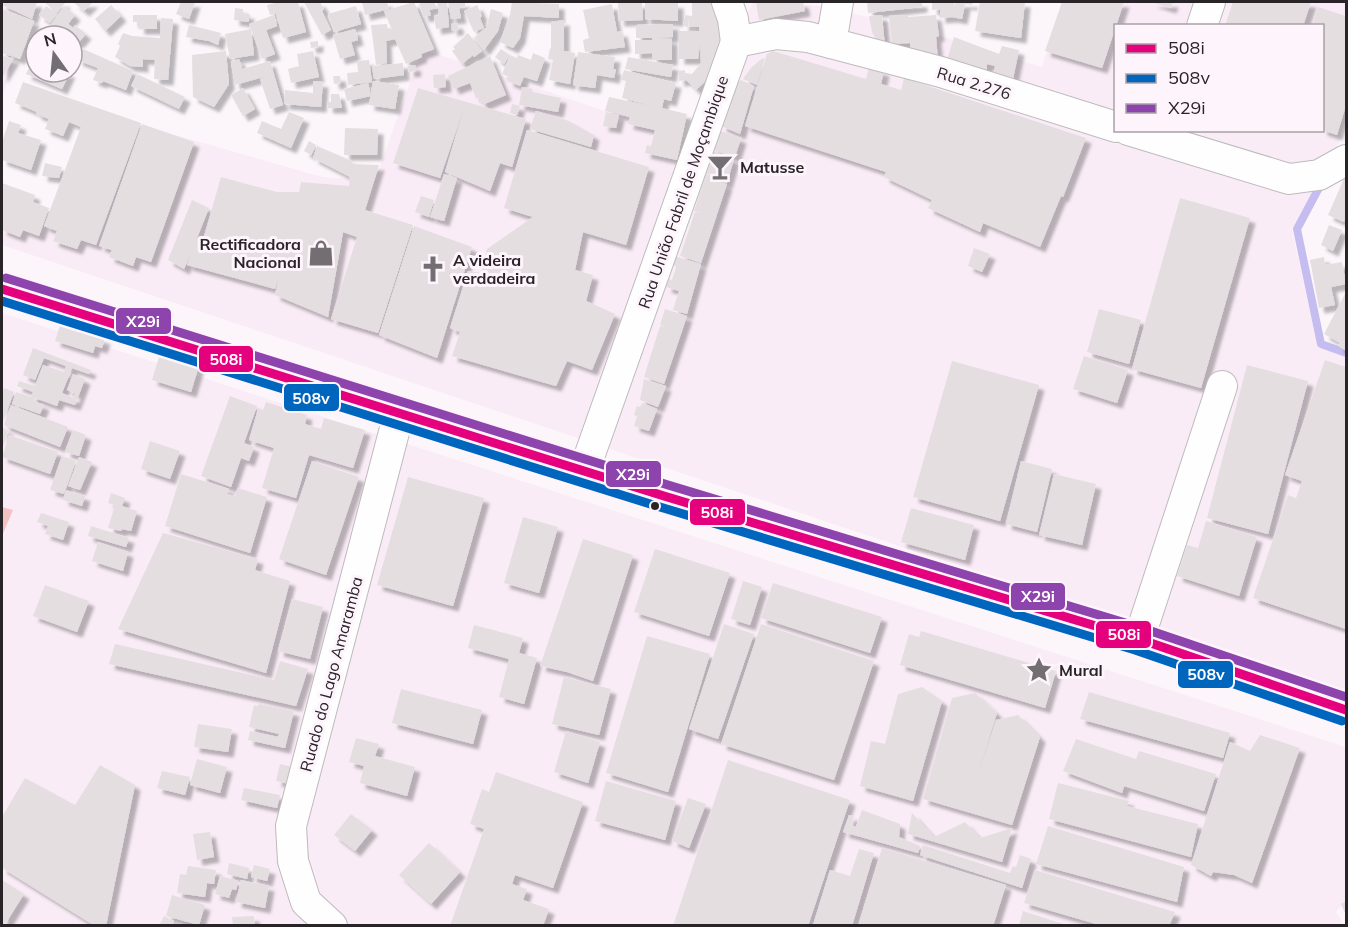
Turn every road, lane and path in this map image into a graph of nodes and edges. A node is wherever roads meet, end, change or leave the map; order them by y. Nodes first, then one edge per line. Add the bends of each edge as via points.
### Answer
1 (727, 2) edge
2 (838, 2) edge
3 (1210, 2) edge
4 (1203, 24) edge
5 (736, 42) junction
6 (831, 43) junction
7 (1114, 126) edge
8 (1141, 132) edge
9 (1166, 136) edge
10 (1347, 160) edge
11 (2, 290) edge
12 (1222, 386) dead end
13 (399, 413) junction
14 (584, 471) junction
15 (1139, 639) junction
16 (1347, 710) edge
17 (332, 926) edge

1 - 5 street
2 - 6 street
3 - 4 street
5 - 6 street via 776,34
5 - 14 street, Rua União Fabril de Moçambique
6 - 7 street, Rua 2.276
8 - 9 street
9 - 10 street via 1289,179 1319,175
11 - 13 main road
12 - 15 street
13 - 14 main road
13 - 17 street, Ruado do Lago Amaramba via 291,826 293,861 306,902
14 - 15 main road
15 - 16 main road

